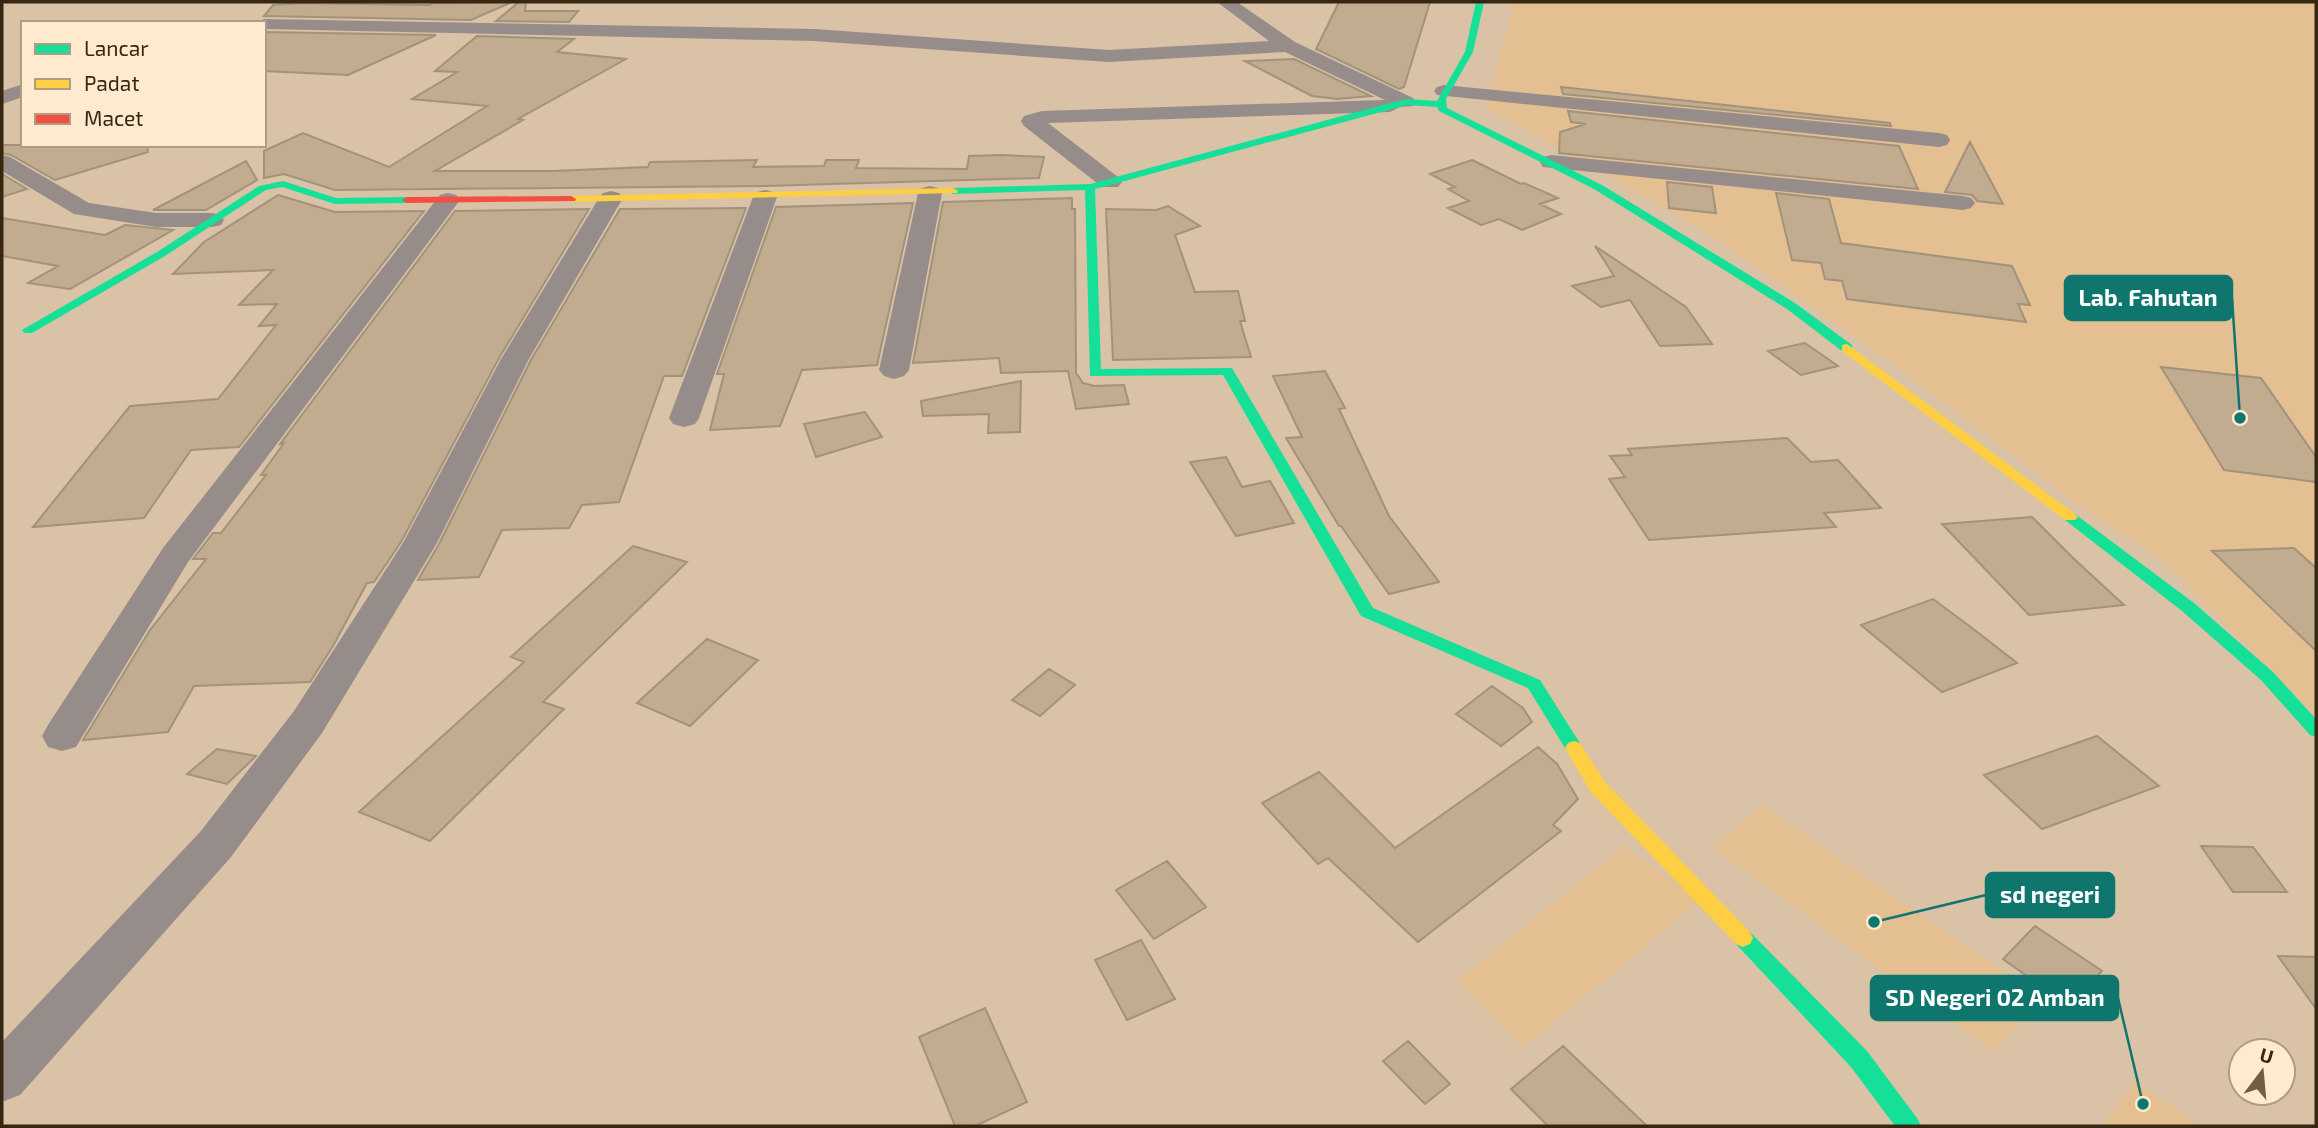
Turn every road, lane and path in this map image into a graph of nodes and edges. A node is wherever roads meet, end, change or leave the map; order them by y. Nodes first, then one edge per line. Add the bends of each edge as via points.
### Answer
1 (1226, 2) edge
2 (1480, 2) edge
3 (266, 24) edge
4 (1288, 46) junction
5 (21, 91) edge
6 (2, 98) edge
7 (1442, 98) junction
8 (1398, 104) junction
9 (1939, 140) dead end
10 (2, 162) edge
11 (1551, 162) junction
12 (1100, 184) junction
13 (930, 193) junction
14 (765, 197) junction
15 (611, 198) junction
16 (449, 200) junction
17 (1963, 203) dead end
18 (212, 220) junction
19 (28, 330) dead end
20 (894, 370) dead end
21 (684, 418) dead end
22 (2316, 730) edge
23 (62, 736) dead end
24 (2, 1077) edge
25 (1909, 1126) edge

1 - 4 street
2 - 7 street via 1469,52
3 - 4 street via 775,33 1109,56
4 - 8 street
5 - 6 street
7 - 8 street
7 - 9 street
7 - 11 street via 1456,117
8 - 12 street
8 - 12 street via 1042,117 1032,121
10 - 18 street via 82,209 156,220
11 - 17 street
11 - 22 street via 1791,306 2188,607 2267,676
12 - 13 street
12 - 25 street via 1090,247 1095,373 1227,371 1367,612 1534,684 1597,786 1859,1059
13 - 14 street
13 - 20 street
14 - 15 street
14 - 21 street
15 - 16 street
15 - 24 street via 515,359 420,543 308,722 216,845
16 - 18 street via 326,200 291,184 276,184
16 - 23 street via 175,556
18 - 19 street

